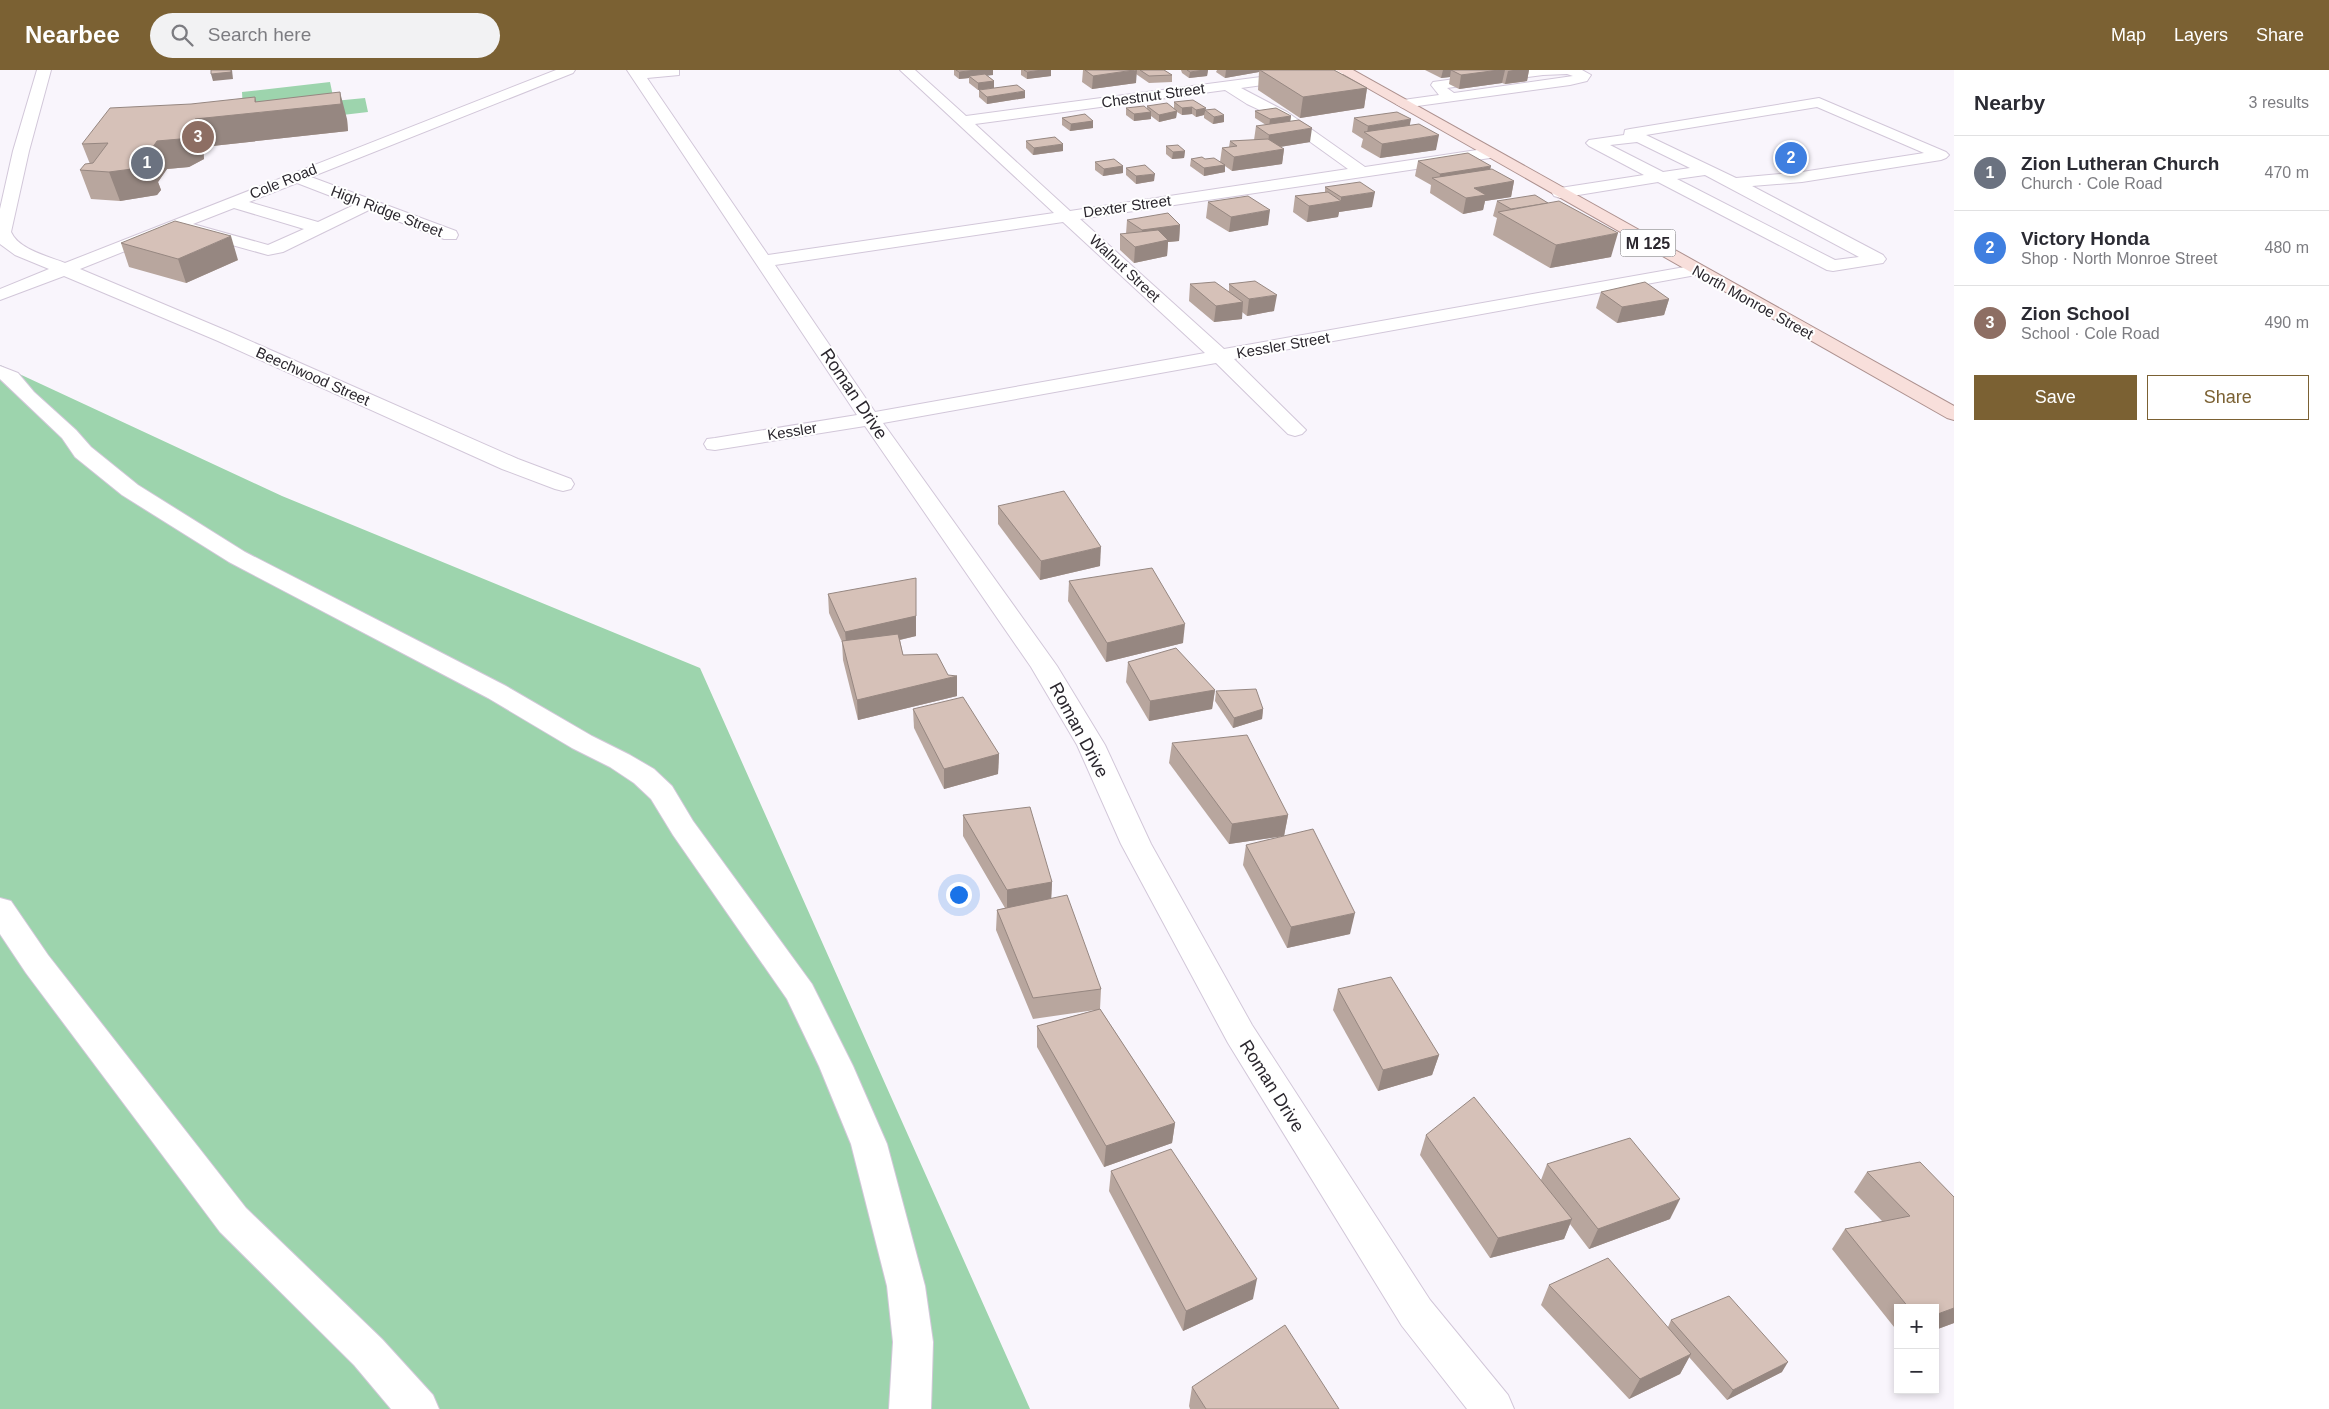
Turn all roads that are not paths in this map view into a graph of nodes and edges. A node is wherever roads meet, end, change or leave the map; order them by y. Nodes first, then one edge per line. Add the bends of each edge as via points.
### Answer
1 (44, 70) edge
2 (568, 70) edge
3 (672, 70) edge
4 (907, 70) edge
5 (1344, 70) edge
6 (637, 73) edge
7 (1296, 73) edge
8 (1228, 86) junction
9 (1451, 97) junction
10 (1403, 104) junction
11 (963, 121) junction
12 (1640, 137) junction
13 (1490, 153) junction
14 (1707, 170) junction
15 (1362, 172) junction
16 (295, 177) junction
17 (1662, 177) junction
18 (1734, 183) junction
19 (1560, 194) junction
20 (232, 202) junction
21 (369, 204) junction
22 (1067, 215) junction
23 (178, 224) junction
24 (319, 228) junction
25 (203, 231) junction
26 (2, 232) edge
27 (450, 235) dead end
28 (765, 261) junction
29 (63, 268) junction
30 (1696, 270) junction
31 (107, 287) junction
32 (0, 295) edge
33 (1220, 356) junction
34 (0, 372) edge
35 (1954, 414) edge
36 (870, 419) junction
37 (1295, 430) dead end
38 (715, 444) dead end
39 (563, 484) dead end
40 (0, 910) edge
41 (418, 1409) edge
42 (910, 1409) edge
43 (1493, 1409) edge

1 - 26 street via 14,151
2 - 16 street, Cole Road
3 - 6 street via 674,72
4 - 11 street, Walnut Street
5 - 7 street, Chestnut Street
5 - 10 main road, North Monroe Street / M 125
6 - 28 street, Roman Drive
7 - 8 street, Chestnut Street
8 - 11 street, Chestnut Street
8 - 15 street via 1282,115
9 - 9 street via 1570,81 1584,76 1568,70 1543,71 1438,85
9 - 10 street
10 - 13 main road, North Monroe Street / M 125
11 - 22 street, Walnut Street
12 - 14 street
12 - 17 street via 1594,143
12 - 18 street via 1630,132 1819,102 1941,155 1802,177
13 - 15 street, Dexter Street
13 - 19 main road, North Monroe Street / M 125
14 - 17 street
14 - 18 street
15 - 22 street, Dexter Street
16 - 20 street, Cole Road
16 - 21 street, High Ridge Street
17 - 18 street via 1833,266 1877,258
17 - 19 street
19 - 30 main road, North Monroe Street / M 125
20 - 23 street, Cole Road
20 - 24 street
21 - 24 street
21 - 27 street, High Ridge Street
22 - 28 street, Dexter Street
22 - 33 street, Walnut Street
23 - 25 street
23 - 29 street, Cole Road
24 - 25 street via 268,250
25 - 31 street via 109,269 109,273 116,277
26 - 29 street, Beechwood Street via 7,242 21,251
28 - 36 street, Roman Drive
29 - 31 street, Beechwood Street
29 - 32 street, Cole Road
30 - 33 street, Kessler Street
30 - 35 main road, North Monroe Street / M 125
31 - 39 street, Beechwood Street via 510,464
33 - 36 street, Kessler Street
33 - 37 street, Walnut Street
34 - 42 street via 12,377 27,396 69,434 82,452 130,490 237,557 497,692 620,761 644,776 662,793 683,828 800,993 869,1144 906,1286 913,1342
36 - 38 street, Kessler
36 - 43 street, Roman Drive via 1044,666 1091,745 1136,844 1240,1034 1416,1313
40 - 41 street via 37,964 233,1220 368,1352

